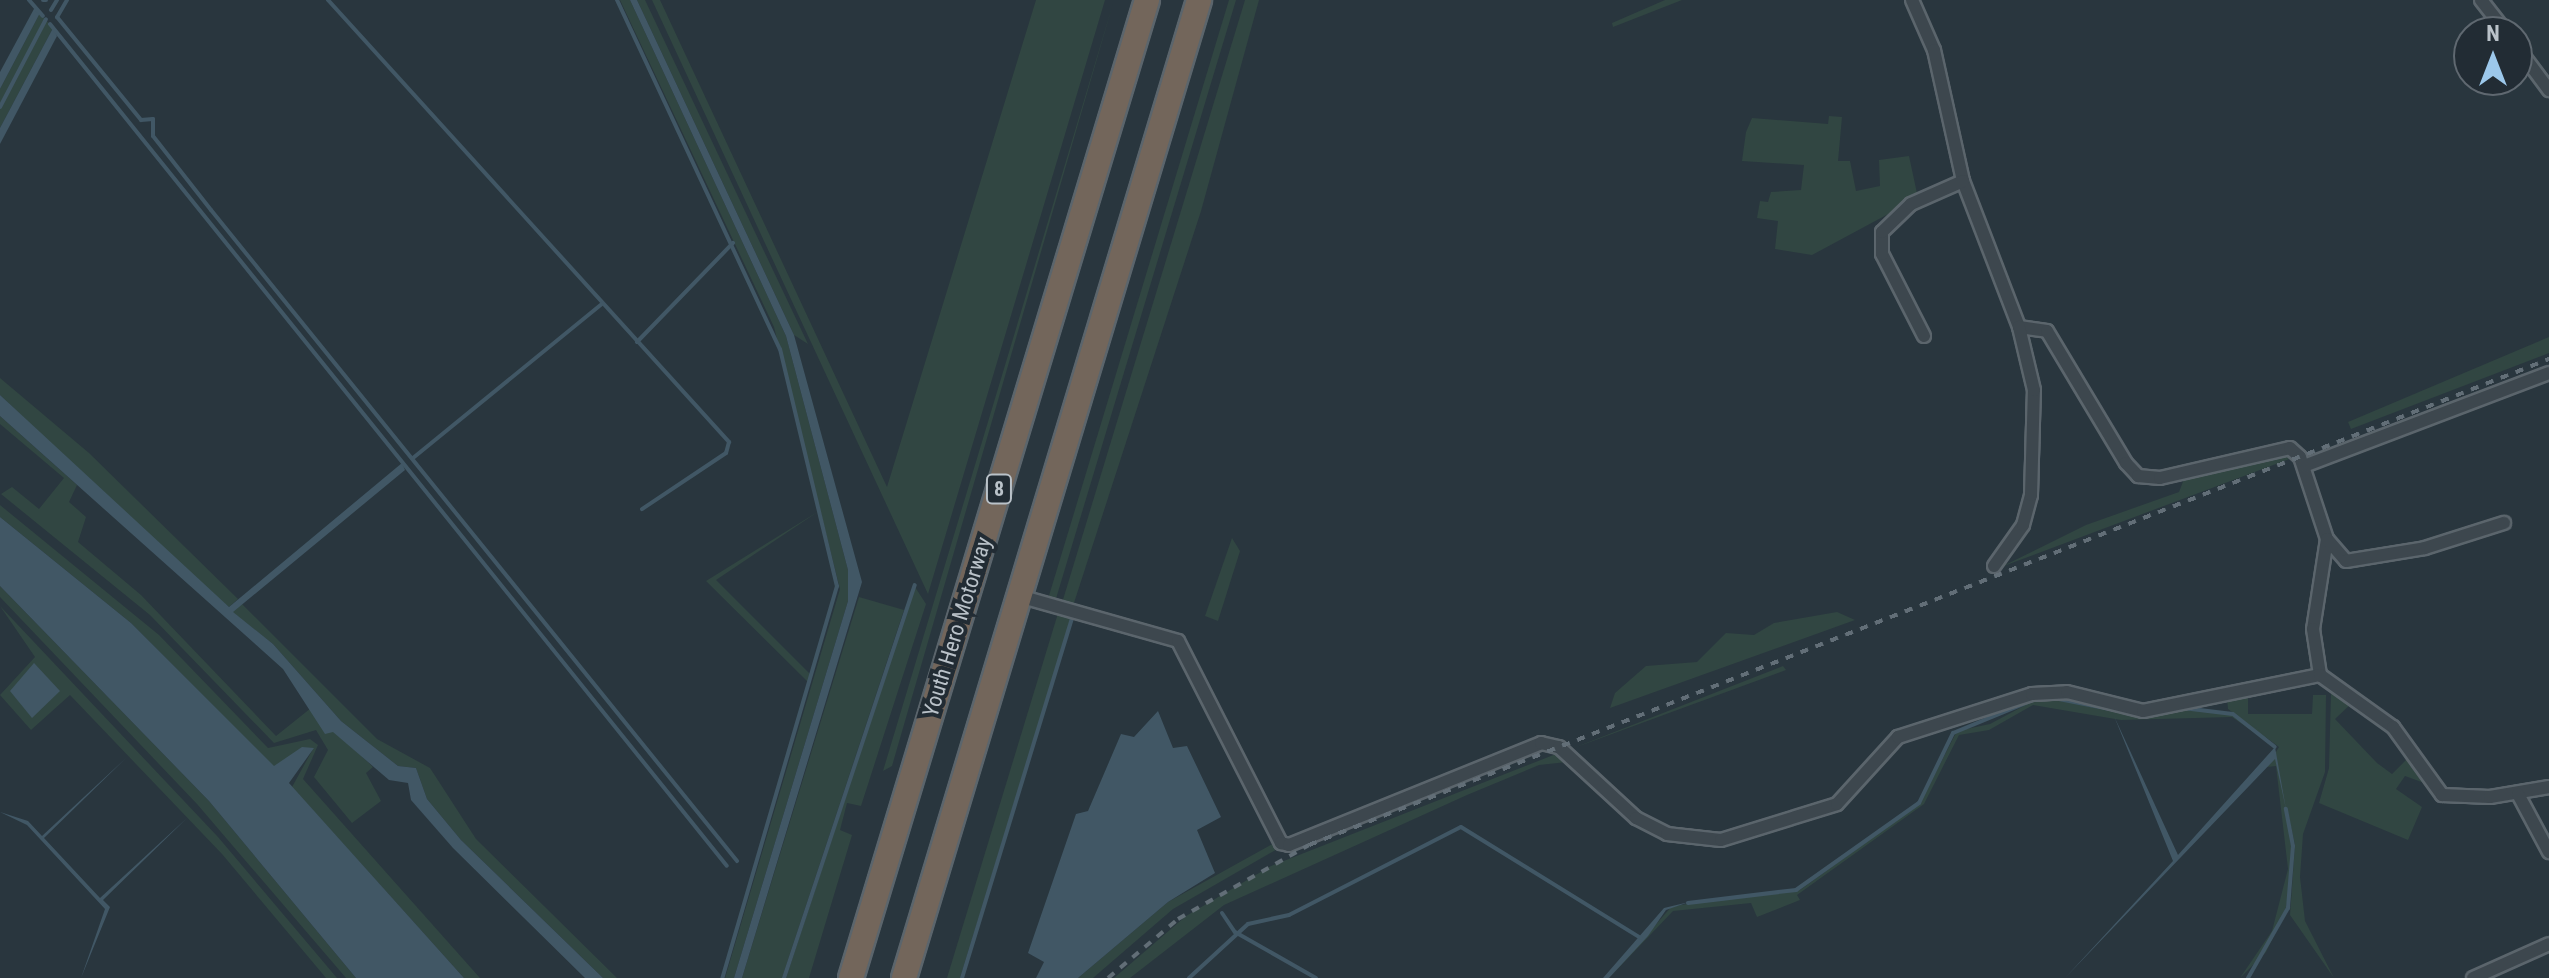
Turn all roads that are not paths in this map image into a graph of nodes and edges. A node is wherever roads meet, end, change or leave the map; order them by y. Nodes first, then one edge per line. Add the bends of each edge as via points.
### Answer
1 (1147, 0) edge
2 (1199, 0) edge
3 (1912, 0) edge
4 (2481, 0) edge
5 (2494, 16) edge
6 (2533, 68) edge
7 (2549, 90) edge
8 (1963, 181) junction
9 (2019, 327) junction
10 (1924, 336) dead end
11 (2549, 373) edge
12 (2304, 466) junction
13 (2504, 523) dead end
14 (2327, 539) junction
15 (1994, 566) dead end
16 (1019, 596) junction
17 (2320, 675) junction
18 (2549, 787) edge
19 (2518, 794) junction
20 (2549, 852) edge
21 (2549, 944) edge
22 (851, 978) edge
23 (904, 978) edge
24 (2473, 978) edge

1 - 22 highway, Youth Hero Motorway / 8
2 - 16 highway, 8
3 - 8 street via 1934,50
4 - 5 street
6 - 7 street
8 - 9 street
8 - 10 street via 1911,204 1882,232 1882,254
9 - 12 street via 2047,331 2138,476 2190,473 2290,448
9 - 15 street via 2034,390 2031,495 2023,525
11 - 12 street
12 - 14 street
13 - 14 street via 2425,548 2346,561
14 - 17 street via 2313,629
16 - 17 street via 1178,641 1281,843 1289,845 1541,743 1559,747 1636,818 1667,834 1721,840 1837,804 1898,737 2032,694 2067,692 2143,711
16 - 23 highway, 8
17 - 19 street via 2393,727 2442,795
18 - 19 street
19 - 20 street
21 - 24 street

